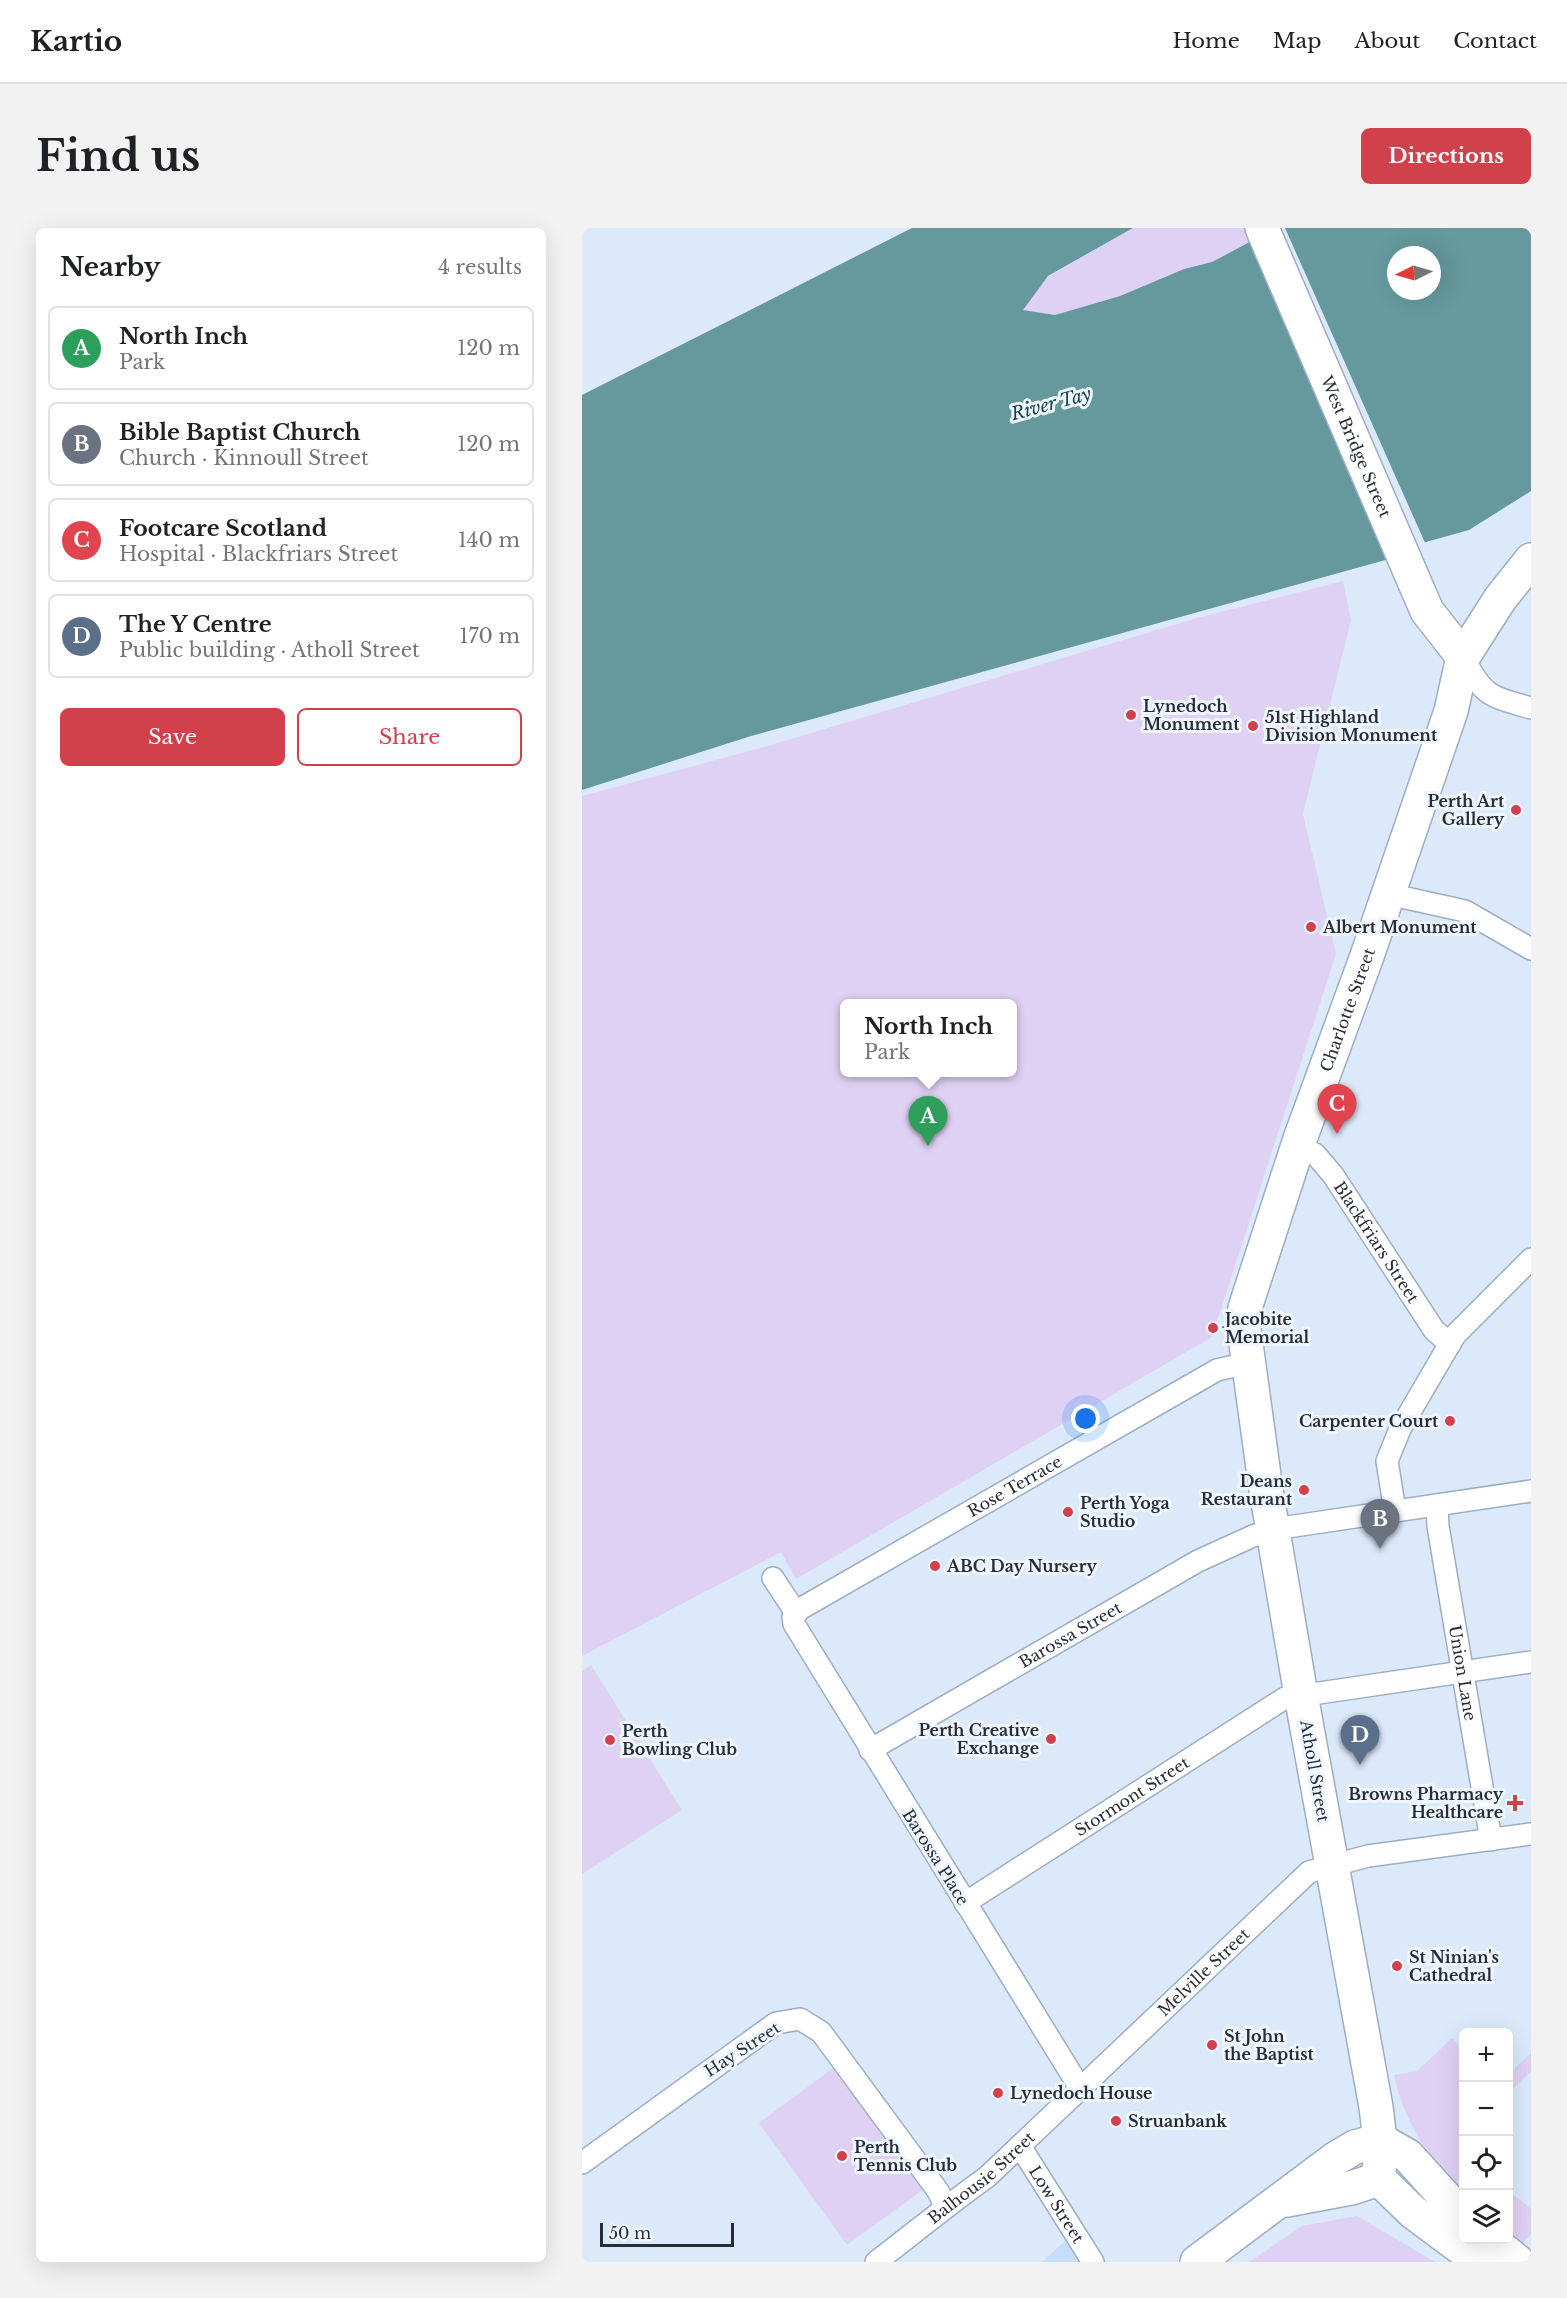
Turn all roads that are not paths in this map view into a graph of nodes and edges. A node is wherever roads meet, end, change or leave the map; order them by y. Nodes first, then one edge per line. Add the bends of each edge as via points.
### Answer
1 (1262, 228) edge
2 (1531, 560) edge
3 (1464, 657) junction
4 (1531, 708) edge
5 (1388, 894) junction
6 (1531, 949) edge
7 (1298, 1147) junction
8 (1531, 1259) edge
9 (1450, 1344) junction
10 (1246, 1363) junction
11 (1531, 1491) edge
12 (1437, 1505) junction
13 (1395, 1511) junction
14 (1274, 1529) junction
15 (773, 1578) dead end
16 (795, 1618) junction
17 (1531, 1662) edge
18 (1462, 1672) junction
19 (1301, 1695) junction
20 (870, 1750) junction
21 (1531, 1834) edge
22 (1491, 1840) junction
23 (1332, 1866) junction
24 (965, 1903) junction
25 (1080, 2088) junction
26 (1380, 2140) junction
27 (1020, 2146) junction
28 (582, 2163) edge
29 (1379, 2179) junction
30 (1282, 2200) junction
31 (945, 2206) junction
32 (1459, 2212) edge
33 (1496, 2244) edge
34 (876, 2262) edge
35 (1093, 2262) edge
36 (1197, 2262) edge
37 (1480, 2262) edge
38 (1518, 2262) edge

1 - 3 main road, West Bridge Street via 1427,611
2 - 3 main road, Charlotte Street via 1500,599
3 - 4 street via 1478,685 1493,698
3 - 5 main road, Charlotte Street via 1451,711
5 - 6 street via 1465,911
5 - 7 main road, Charlotte Street
7 - 9 street, Blackfriars Street via 1315,1154 1333,1175 1434,1330
7 - 10 main road, Charlotte Street via 1245,1308 1242,1333
8 - 9 street via 1475,1313
9 - 13 street via 1388,1454
10 - 14 main road, Atholl Street
10 - 16 street, Rose Terrace via 1217,1370 1036,1471
11 - 12 street, Barossa Street
12 - 13 street, Barossa Street
12 - 18 street, Union Lane
13 - 14 street, Barossa Street
14 - 19 main road, Atholl Street
14 - 20 street, Barossa Street via 1198,1561
15 - 16 street, Barossa Place
16 - 20 street, Barossa Place
17 - 18 street, Stormont Street
18 - 19 street, Stormont Street
18 - 22 street, Union Lane
19 - 23 main road, Atholl Street
19 - 24 street, Stormont Street via 1286,1698
20 - 24 street, Barossa Place
21 - 22 street, Melville Street
22 - 23 street, Melville Street via 1368,1856
23 - 25 street, Melville Street via 1309,1872 1296,1882
23 - 26 main road, Atholl Street
24 - 25 street, Barossa Place
25 - 27 street, Balhousie Street
26 - 29 main road, Atholl Street
26 - 30 main road via 1355,2146
26 - 32 main road via 1408,2156
27 - 31 street, Balhousie Street
27 - 35 street, Low Street
28 - 31 street, Hay Street via 776,2023 800,2019 821,2032
29 - 30 main road via 1352,2188
29 - 37 main road via 1413,2212
30 - 36 main road
31 - 34 street, Balhousie Street
33 - 38 main road

